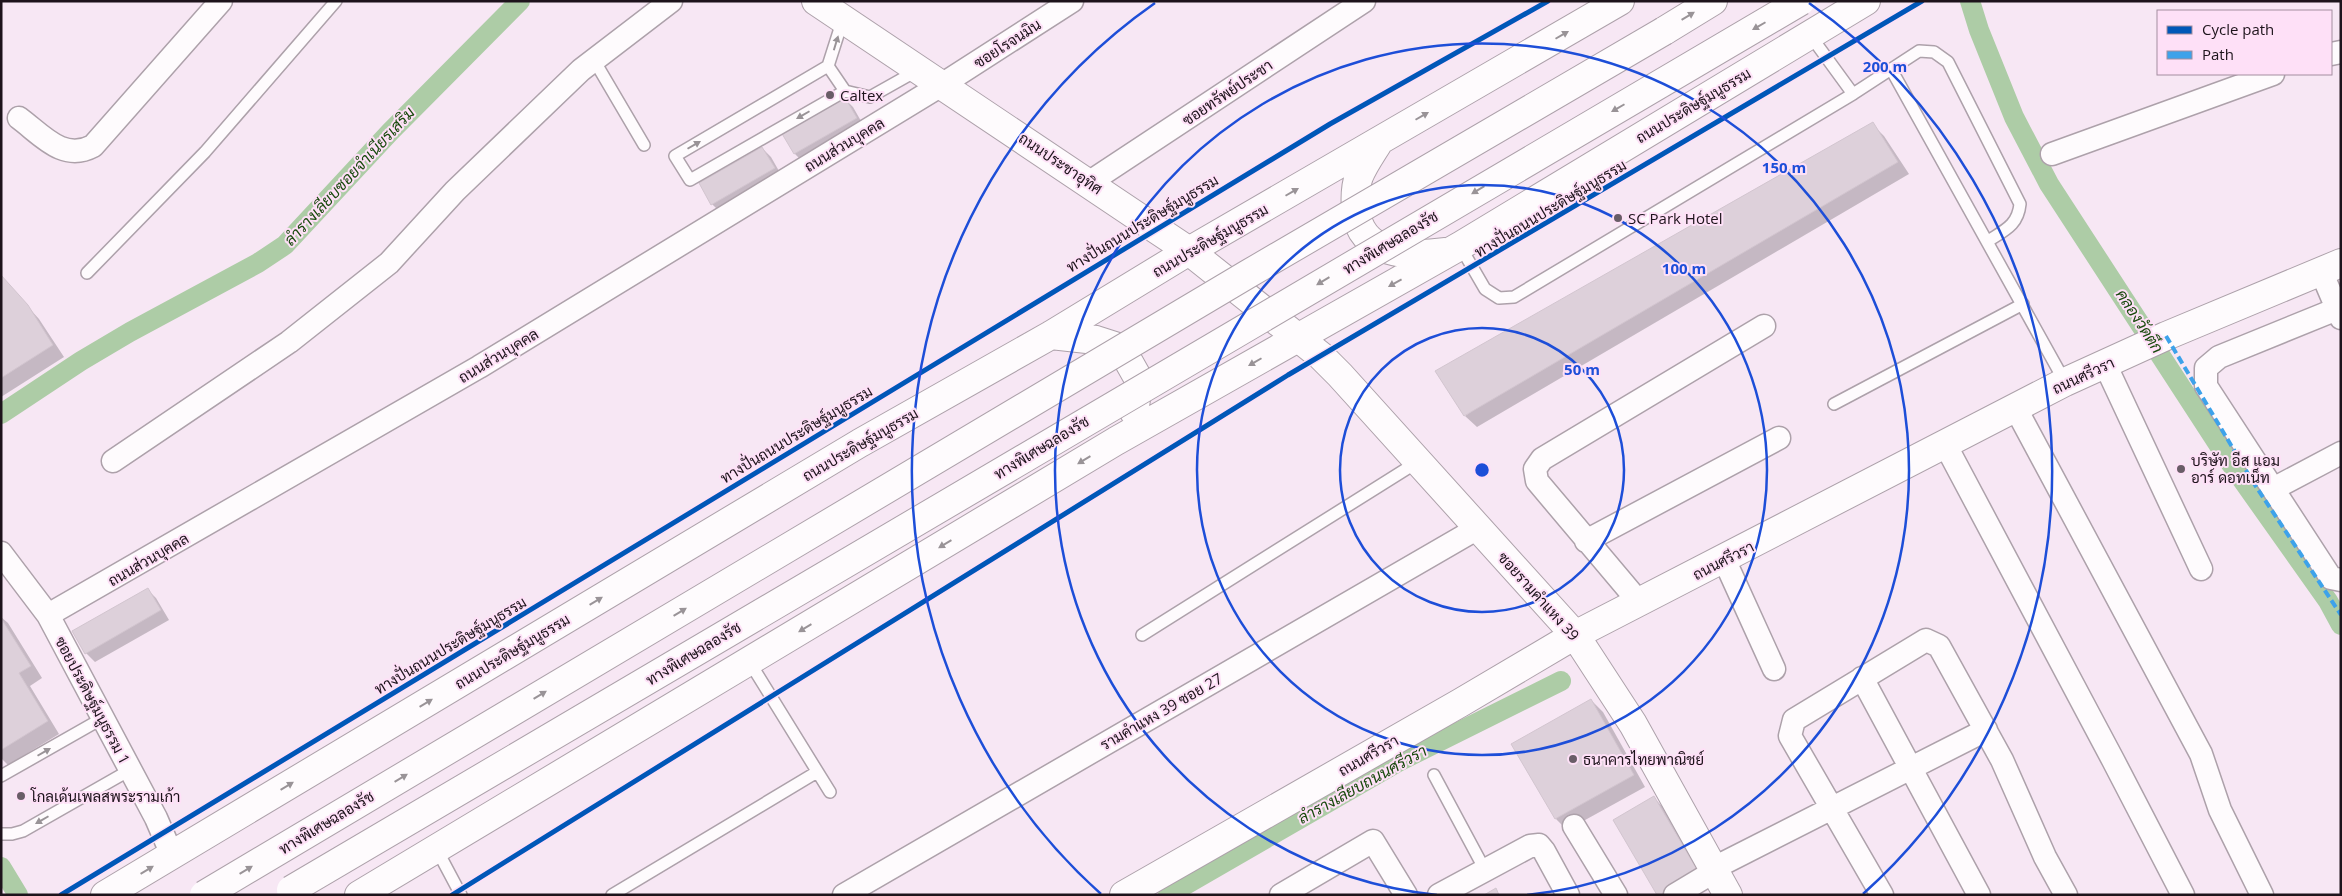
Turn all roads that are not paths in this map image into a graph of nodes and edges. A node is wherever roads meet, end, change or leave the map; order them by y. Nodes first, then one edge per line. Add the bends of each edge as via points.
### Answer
1 (221, 1) edge
2 (336, 1) edge
3 (671, 1) edge
4 (816, 1) edge
5 (1072, 1) edge
6 (1364, 1) edge
7 (1620, 1) edge
8 (1713, 1) edge
9 (1801, 1) edge
10 (1866, 1) edge
11 (843, 19) junction
12 (1810, 34) junction
13 (594, 60) junction
14 (828, 66) junction
15 (1891, 68) junction
16 (920, 69) junction
17 (2270, 75) edge
18 (942, 84) junction
19 (845, 91) junction
20 (1853, 94) junction
21 (19, 118) dead end
22 (1380, 141) junction
23 (644, 145) dead end
24 (2052, 154) dead end
25 (1090, 182) junction
26 (1988, 241) junction
27 (1456, 248) junction
28 (1189, 251) junction
29 (2331, 267) edge
30 (87, 273) dead end
31 (2023, 304) junction
32 (2339, 314) edge
33 (1764, 326) dead end
34 (1051, 335) junction
35 (1297, 338) junction
36 (2105, 364) junction
37 (2065, 382) junction
38 (1834, 404) dead end
39 (2015, 407) junction
40 (1779, 438) dead end
41 (1116, 441) junction
42 (1945, 444) junction
43 (2341, 453) edge
44 (113, 461) dead end
45 (1419, 461) junction
46 (2273, 489) junction
47 (1478, 528) junction
48 (1586, 541) junction
49 (1, 554) edge
50 (1724, 559) junction
51 (2200, 569) dead end
52 (2341, 580) edge
53 (1639, 602) junction
54 (48, 615) junction
55 (1142, 635) dead end
56 (1575, 635) junction
57 (749, 662) junction
58 (1774, 669) dead end
59 (1862, 678) junction
60 (103, 718) junction
61 (1986, 730) junction
62 (1910, 768) junction
63 (130, 770) junction
64 (817, 772) junction
65 (1434, 775) dead end
66 (1, 776) edge
67 (830, 792) dead end
68 (1832, 807) junction
69 (1574, 826) dead end
70 (1, 834) edge
71 (436, 848) junction
72 (172, 855) junction
73 (1485, 870) junction
74 (1714, 870) junction
75 (371, 891) edge
76 (1448, 893) edge
77 (105, 895) edge
78 (204, 895) edge
79 (283, 895) edge
80 (462, 895) edge
81 (612, 895) edge
82 (844, 895) edge
83 (1124, 895) edge
84 (1281, 895) edge
85 (1406, 895) edge
86 (1568, 895) edge
87 (1616, 895) edge
88 (1675, 895) edge
89 (1728, 895) edge
90 (1882, 895) edge
91 (1979, 895) edge
92 (2066, 895) edge
93 (2183, 895) edge
94 (2262, 895) edge

1 - 21 street via 93,146 65,151
2 - 30 lane via 205,152
3 - 13 street
4 - 11 main road, ถนนประชาอุทิศ
5 - 18 street, ซอยโรจนมิน
6 - 25 street, ซอยทรัพย์ประชา
22 -> 7 main road, ถนนประดิษฐ์มนูธรรม
78 -> 8 main road, ทางพิเศษฉลองรัช, bridge
9 -> 79 main road, ทางพิเศษฉลองรัช, bridge
10 - 12 main road, ถนนประดิษฐ์มนูธรรม
14 -> 11 lane
11 - 16 main road, ถนนประชาอุทิศ
12 - 20 lane
12 - 27 main road, ถนนประดิษฐ์มนูธรรม
13 - 23 lane
13 - 44 street via 455,191 389,263 289,342
14 - 19 lane
19 -> 14 lane via 690,180 675,156
15 - 20 lane
15 - 26 lane
15 - 26 lane via 1919,51 1934,52 1948,62 2020,204 2019,216 2012,225
16 - 18 main road, ถนนประชาอุทิศ
16 - 19 lane via 870,97
17 - 24 street
18 - 25 main road, ถนนประชาอุทิศ
18 - 54 street, ถนนส่วนบุคคล via 479,368
20 - 27 lane via 1514,297 1499,298 1485,289
22 - 27 main road via 1358,177 1354,195 1356,214 1364,234 1392,251 1408,255
28 -> 22 main road, ถนนประดิษฐ์มนูธรรม
25 - 28 main road, ถนนประชาอุทิศ
26 - 31 lane
27 -> 35 main road, ถนนประดิษฐ์มนูธรรม
28 - 34 main road, ถนนประดิษฐ์มนูธรรม
28 - 35 main road, ถนนประชาอุทิศ
29 - 32 street
29 - 36 main road, ถนนศรีวรา
31 - 37 lane
31 - 38 lane
32 - 46 street via 2219,357 2206,368 2206,386
33 - 48 street via 1542,459 1535,469 1538,481
34 - 41 main road via 1096,340 1121,348 1140,380 1133,418
72 -> 34 main road, ถนนประดิษฐ์มนูธรรม via 860,443
35 -> 41 main road, ถนนประดิษฐ์มนูธรรม
35 - 45 main road, ซอยรามคำแหง 39 via 1340,375
36 - 37 main road, ถนนศรีวรา
36 - 51 street
37 - 39 main road, ถนนศรีวรา
39 - 42 main road, ถนนศรีวรา
39 - 94 street via 2201,754 2220,810
40 - 48 street
41 -> 57 main road, ถนนประดิษฐ์มนูธรรม
42 - 50 main road, ถนนศรีวรา
42 - 93 street
43 - 46 street
45 - 47 main road, ซอยรามคำแหง 39
45 - 55 lane
46 - 52 street via 2331,578
47 - 56 main road, ซอยรามคำแหง 39
47 - 82 street, รามคำแหง 39 ซอย 27
48 - 53 street
49 - 54 street, ซอยประดิษฐ์มนูธรรม 1
50 - 53 main road, ถนนศรีวรา
50 - 58 street
53 - 56 main road, ถนนศรีวรา
54 - 60 street, ซอยประดิษฐ์มนูธรรม 1
56 - 74 main road, ซอยรามคำแหง 39 via 1633,724
56 - 83 main road, ถนนศรีวรา
57 - 64 lane
57 - 71 main road, ถนนประดิษฐ์มนูธรรม
59 - 61 street via 1926,640 1940,646
59 - 62 street
59 - 68 street via 1794,720 1790,736
60 - 63 street, ซอยประดิษฐ์มนูธรรม 1
66 -> 60 lane
61 - 62 street
61 - 92 street
62 - 68 street
62 - 91 street
63 -> 70 lane via 23,831
63 - 72 street, ซอยประดิษฐ์มนูธรรม 1
64 - 67 lane
64 - 81 lane
65 - 73 lane
68 - 74 street
68 - 90 street
69 - 87 street
71 - 75 main road, ถนนประดิษฐ์มนูธรรม
71 - 80 lane
77 -> 72 main road, ถนนประดิษฐ์มนูธรรม
73 - 76 street
73 - 86 street via 1530,846 1539,845
74 - 88 street
74 - 89 main road, ซอยรามคำแหง 39
84 - 85 street via 1374,841

